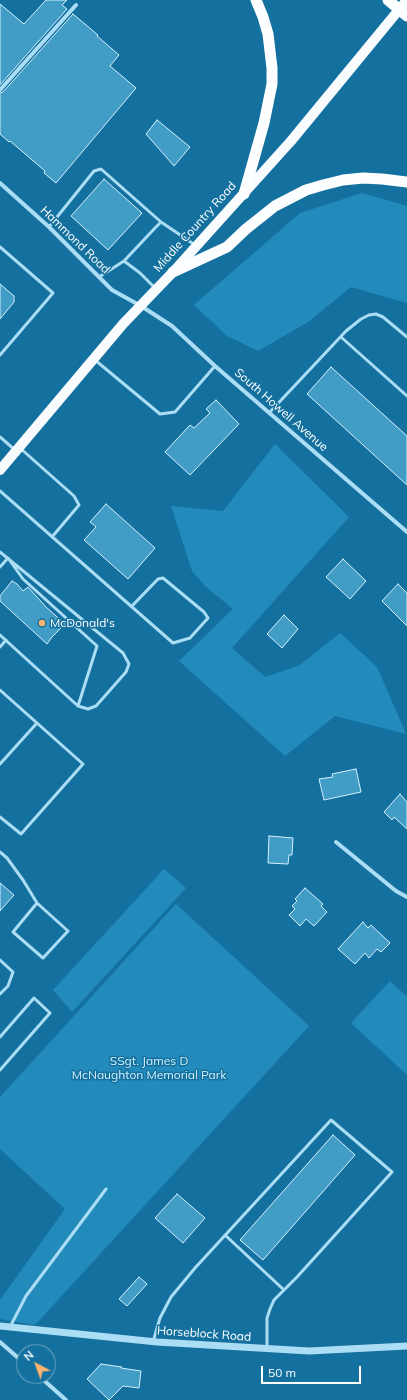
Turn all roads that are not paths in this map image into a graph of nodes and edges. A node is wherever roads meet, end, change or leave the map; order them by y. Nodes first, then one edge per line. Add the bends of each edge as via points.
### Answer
1 (256, 0) edge
2 (388, 0) edge
3 (407, 0) edge
4 (76, 4) dead end
5 (407, 16) edge
6 (0, 90) edge
7 (407, 182) edge
8 (0, 184) edge
9 (244, 194) junction
10 (161, 222) junction
11 (49, 227) junction
12 (196, 246) junction
13 (0, 247) edge
14 (124, 261) junction
15 (173, 272) junction
16 (99, 277) junction
17 (156, 290) junction
18 (141, 306) junction
19 (341, 337) junction
20 (407, 337) edge
21 (0, 355) edge
22 (94, 359) junction
23 (215, 366) junction
24 (407, 396) edge
25 (269, 413) junction
26 (0, 437) edge
27 (17, 449) junction
28 (0, 470) edge
29 (0, 491) edge
30 (407, 532) edge
31 (52, 537) junction
32 (0, 552) edge
33 (8, 558) junction
34 (0, 566) edge
35 (132, 606) junction
36 (0, 635) edge
37 (6, 640) junction
38 (0, 647) edge
39 (0, 690) edge
40 (78, 706) junction
41 (37, 723) junction
42 (0, 764) edge
43 (0, 817) edge
44 (336, 842) dead end
45 (0, 852) edge
46 (407, 897) edge
47 (37, 903) junction
48 (0, 960) edge
49 (0, 994) edge
50 (0, 1037) edge
51 (0, 1070) edge
52 (106, 1189) dead end
53 (225, 1235) junction
54 (284, 1290) junction
55 (0, 1326) edge
56 (10, 1327) junction
57 (0, 1342) edge
58 (153, 1342) junction
59 (407, 1346) edge
60 (268, 1349) junction
61 (16, 1356) edge
62 (48, 1384) edge
63 (66, 1400) edge

1 - 9 highway via 268,34 272,84 266,116
2 - 5 highway, bridge
3 - 9 main road, Middle Country Road
4 - 6 street
7 - 15 highway via 363,178 306,190 275,206 227,247
8 - 11 street, Hammond Road
9 - 12 main road, Middle Country Road
10 - 11 lane via 101,169 94,171
10 - 12 lane
10 - 14 lane
11 - 16 street, Hammond Road
12 - 15 main road, Middle Country Road
13 - 21 lane via 53,293
14 - 16 lane
14 - 17 lane
15 - 17 main road, Middle Country Road
16 - 18 street, Hammond Road via 112,290
17 - 18 main road, Middle Country Road
18 - 22 main road, Middle Country Road
18 - 23 street, South Howell Avenue via 172,326
19 - 20 lane via 361,319 376,314
19 - 24 lane
19 - 25 lane
22 - 23 lane via 160,414 175,412
22 - 27 main road, Middle Country Road
23 - 25 street, South Howell Avenue
25 - 30 street, South Howell Avenue
26 - 27 lane
27 - 28 main road, Middle Country Road
27 - 31 lane via 74,496 79,505
29 - 31 lane
31 - 35 lane
32 - 33 lane
33 - 34 lane
33 - 40 lane via 23,579 96,646
33 - 40 lane via 124,653 129,664 126,672 96,706 88,709
35 - 35 lane via 174,642 190,638 208,618 163,578 158,578
36 - 37 lane
37 - 38 lane
37 - 40 lane
39 - 41 lane
41 - 42 lane
41 - 43 lane via 83,764 21,834
44 - 46 street
45 - 47 lane via 23,880
47 - 47 lane via 68,931 43,958 13,932
48 - 49 lane via 13,972 8,986
50 - 51 lane via 34,998 50,1012
52 - 56 lane via 26,1296
53 - 54 lane
53 - 54 lane via 330,1120 392,1172
53 - 58 lane via 171,1297 160,1318
54 - 60 lane via 274,1300 267,1318
55 - 56 street, Horseblock Road
56 - 58 street, Horseblock Road
57 - 61 street
58 - 60 street, Horseblock Road
59 - 60 street, Horseblock Road via 309,1352
62 - 63 street

